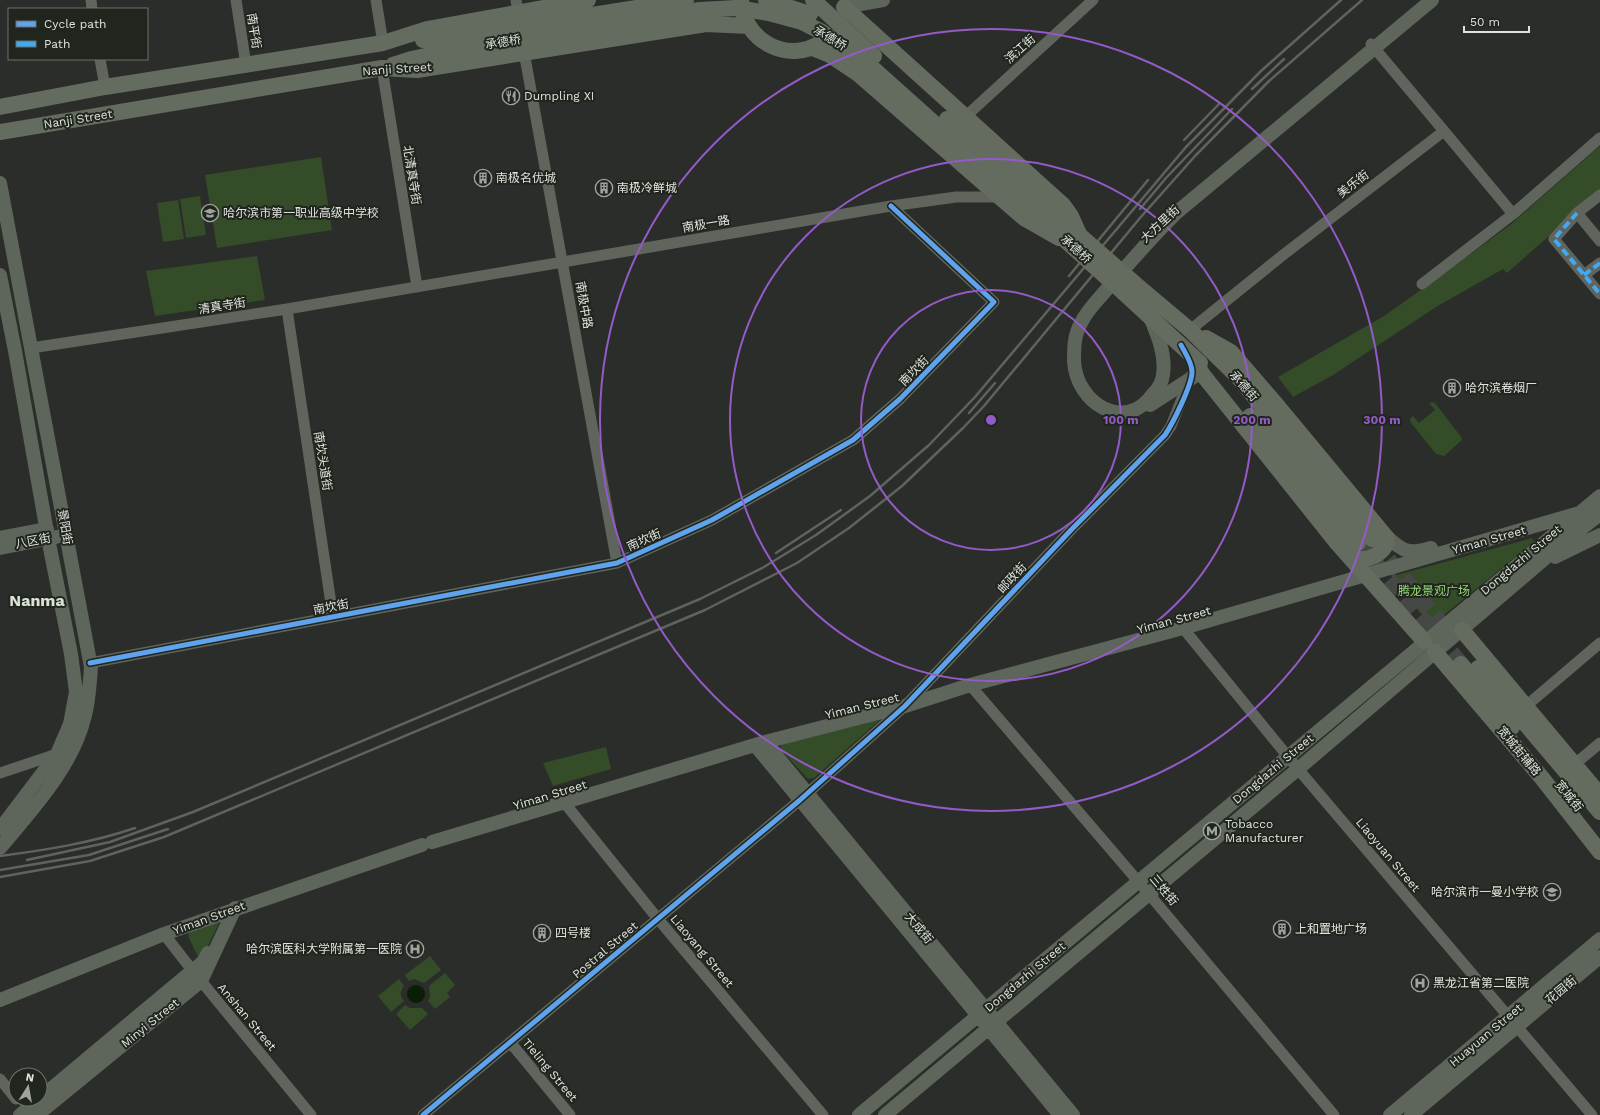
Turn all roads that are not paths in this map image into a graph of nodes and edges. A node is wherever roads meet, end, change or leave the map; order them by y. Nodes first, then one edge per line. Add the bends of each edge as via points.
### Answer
1 (236, 0) edge
2 (376, 0) edge
3 (588, 0) edge
4 (686, 0) edge
5 (741, 0) edge
6 (766, 0) edge
7 (812, 0) edge
8 (883, 0) edge
9 (1093, 0) edge
10 (1423, 0) edge
11 (1432, 0) edge
12 (844, 4) edge
13 (517, 6) edge
14 (748, 26) junction
15 (383, 43) junction
16 (453, 44) junction
17 (1373, 46) junction
18 (813, 48) junction
19 (524, 52) junction
20 (874, 56) junction
21 (100, 60) edge
22 (246, 65) junction
23 (382, 68) junction
24 (104, 87) junction
25 (0, 107) edge
26 (965, 117) junction
27 (1444, 130) junction
28 (0, 132) edge
29 (1600, 138) edge
30 (0, 183) edge
31 (1600, 195) edge
32 (1001, 197) junction
33 (890, 206) junction
34 (1577, 213) junction
35 (1513, 214) junction
36 (1075, 240) junction
37 (1600, 240) edge
38 (563, 262) junction
39 (1600, 263) edge
40 (0, 275) edge
41 (1584, 275) junction
42 (1422, 284) dead end
43 (417, 287) junction
44 (1128, 287) junction
45 (1600, 294) edge
46 (287, 309) junction
47 (1149, 315) junction
48 (1190, 330) junction
49 (31, 348) junction
50 (1186, 350) junction
51 (1196, 375) junction
52 (1599, 500) edge
53 (1600, 514) edge
54 (1576, 515) junction
55 (65, 530) junction
56 (47, 534) junction
57 (1600, 535) edge
58 (0, 538) edge
59 (1372, 539) junction
60 (0, 548) edge
61 (1351, 557) junction
62 (617, 564) junction
63 (1535, 568) junction
64 (1367, 575) junction
65 (334, 617) junction
66 (1183, 628) junction
67 (1462, 630) junction
68 (1600, 643) edge
69 (1429, 647) junction
70 (90, 664) junction
71 (970, 685) junction
72 (906, 706) junction
73 (1526, 706) junction
74 (760, 743) junction
75 (1600, 743) edge
76 (57, 754) junction
77 (1288, 757) junction
78 (1574, 764) junction
79 (1298, 769) junction
80 (0, 773) edge
81 (1600, 795) edge
82 (804, 796) junction
83 (563, 801) junction
84 (1600, 812) edge
85 (0, 829) edge
86 (1600, 834) edge
87 (0, 848) edge
88 (1600, 852) edge
89 (1140, 882) junction
90 (1150, 894) junction
91 (231, 909) junction
92 (658, 919) junction
93 (164, 934) junction
94 (1600, 939) edge
95 (1600, 956) edge
96 (192, 970) junction
97 (201, 982) junction
98 (0, 1000) edge
99 (982, 1012) junction
100 (1513, 1021) junction
101 (993, 1025) junction
102 (510, 1042) junction
103 (0, 1079) edge
104 (8, 1089) edge
105 (48, 1090) edge
106 (28, 1114) edge
107 (311, 1115) edge
108 (423, 1115) edge
109 (570, 1115) edge
110 (822, 1115) edge
111 (859, 1115) edge
112 (884, 1115) edge
113 (1060, 1115) edge
114 (1074, 1115) edge
115 (1334, 1115) edge
116 (1390, 1115) edge
117 (1411, 1115) edge
118 (1592, 1115) edge

1 - 22 street, 南平街
2 - 15 street
3 - 13 highway, Nanji Street
4 - 16 highway, 承德桥
5 - 14 highway
6 - 20 highway, 承德桥, bridge via 806,12 826,22
7 - 20 highway, bridge
8 - 12 main road
9 - 26 street, 滨江街
10 - 17 main road, 大方里街
11 - 17 main road, 大方里街
12 - 18 highway via 842,16 834,31
12 - 26 highway
13 - 15 highway, Nanji Street
14 - 18 highway via 759,39 781,50 798,52
14 - 19 highway, Nanji Street via 706,24
15 - 16 highway
15 - 22 highway, Nanji Street
16 - 23 highway
16 - 36 highway, 承德桥, bridge via 700,10 736,8 784,16 822,32 868,64
17 - 27 street
17 - 47 main road, 大方里街 via 1176,213 1142,248 1081,321 1074,341 1075,373 1083,390 1095,405 1124,412 1141,407 1156,390 1163,375 1163,357 1160,339
17 - 51 main road, 大方里街 via 1195,192 1137,247 1085,308 1075,324 1069,347 1073,380 1085,401 1097,411 1120,416 1139,412
18 - 32 highway via 830,55 857,73
19 - 23 highway, Nanji Street via 417,70
19 - 38 street, 南极中路
20 - 36 highway, 承德桥, bridge
21 - 24 street
22 - 24 highway, Nanji Street
23 - 28 highway, Nanji Street
23 - 43 street, 北清真寺街
24 - 25 highway, Nanji Street
26 - 36 highway via 1063,205 1071,216
27 - 35 street
27 - 48 street, 美乐街
29 - 35 street
30 - 49 main road, 景阳街
31 - 34 street
32 - 33 street, 南极一路 via 956,198
32 - 36 highway, bridge via 1038,227
33 - 38 street, 南极一路
33 - 62 street, 南坎街 via 994,302 900,399 853,440 712,520
34 - 37 street
34 - 41 street via 1554,239
35 - 42 street
36 - 44 highway, 承德桥, bridge
38 - 43 street, 南极一路
38 - 62 street, 南极中路
39 - 41 street
40 - 56 main road, 景阳街
41 - 45 street
43 - 46 street, 清真寺街
44 - 47 highway, 承德街
44 - 48 highway, 承德街
46 - 49 street, 清真寺街
46 - 65 street, 南坎头道街
47 - 50 highway, 承德街
48 - 59 highway, 承德街 via 1238,377
49 - 55 main road, 景阳街
50 - 51 highway, 宽城街辅路
50 - 59 highway, 承德街
51 - 61 highway, 宽城街辅路
51 - 72 street, 邮政街 via 1165,435 1072,529
52 - 54 main road, Dongdazhi Street
52 - 59 main road, Yiman Street via 1418,552
53 - 63 main road, Dongdazhi Street
54 - 64 main road, Yiman Street
54 - 69 main road, Dongdazhi Street
55 - 56 main road, 八区街
55 - 70 main road, 景阳街
56 - 58 main road, 八区街
56 - 60 main road, 八区街
56 - 76 main road, 景阳街 via 76,692 71,718
57 - 63 main road
59 - 61 highway via 1387,542 1378,553 1364,559
61 - 64 highway, 宽城街辅路
62 - 65 street, 南坎街
63 - 67 main road, Dongdazhi Street
64 - 66 main road, Yiman Street
64 - 69 highway, 宽城街辅路
65 - 70 street, 南坎街
66 - 71 main road, Yiman Street
66 - 77 street, Liaoyuan Street
67 - 69 main road, Dongdazhi Street
67 - 73 highway
68 - 73 street
69 - 77 main road, Dongdazhi Street
69 - 79 main road, Dongdazhi Street
69 - 88 highway, 宽城街辅路 via 1542,778
70 - 87 main road, 景阳街 via 85,716 70,756
71 - 72 main road, Yiman Street
71 - 89 street, 三姓街
72 - 74 main road, Yiman Street
72 - 82 street, 邮政街
73 - 78 highway
74 - 82 main road, 大成街
74 - 83 main road, Yiman Street
75 - 78 street
76 - 80 street
76 - 85 main road, 景阳街
77 - 79 street, Liaoyuan Street
77 - 89 main road, Dongdazhi Street
78 - 81 highway
79 - 90 main road, Dongdazhi Street
79 - 100 street, Liaoyuan Street
82 - 92 street, Postral Street
82 - 99 main road, 大成街
83 - 91 main road, Yiman Street via 427,843
83 - 92 street, Liaoyang Street
84 - 86 highway, 宽城街 via 1465,661
89 - 90 street, 三姓街
89 - 99 main road, Dongdazhi Street
90 - 101 main road, Dongdazhi Street
90 - 115 street, 三姓街
91 - 93 main road, Yiman Street
91 - 96 main road, Minyi Street via 204,961
91 - 97 main road, Minyi Street
92 - 102 street, Postral Street
92 - 110 street, Liaoyang Street
93 - 96 street, Anshan Street
93 - 98 main road, Yiman Street
94 - 100 main road, Huayuan Street
95 - 100 main road, 花园街
96 - 97 street, Anshan Street
96 - 105 main road, Minyi Street
97 - 106 main road, Minyi Street
97 - 107 street, Anshan Street
99 - 101 main road, 大成街
99 - 111 main road, Dongdazhi Street
100 - 116 main road, Huayuan Street
100 - 117 main road, 花园街
100 - 118 street, Liaoyuan Street
101 - 112 main road, Dongdazhi Street
101 - 113 main road, 大成街
101 - 114 main road, 大成街
102 - 108 street, Postral Street
102 - 109 street, Tieling Street
103 - 104 street

